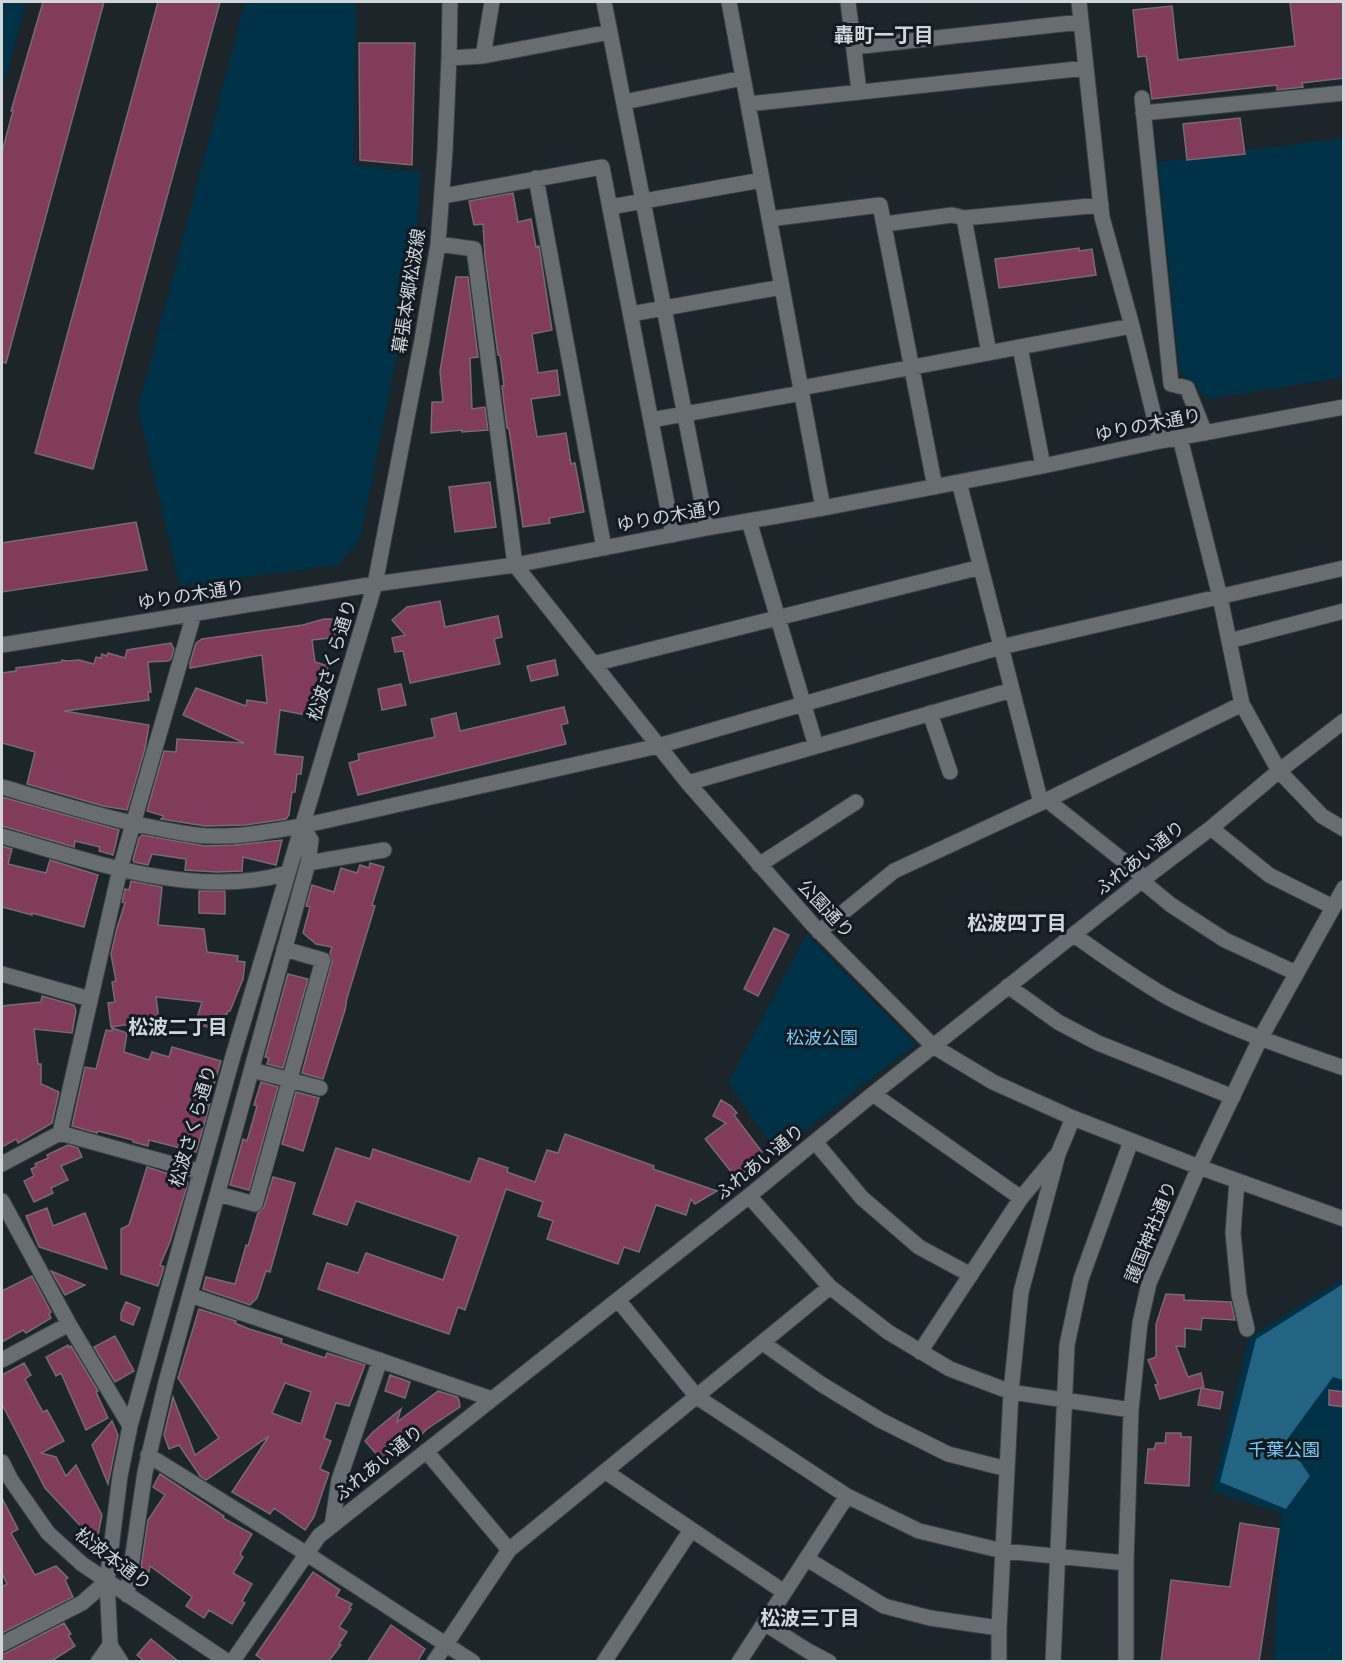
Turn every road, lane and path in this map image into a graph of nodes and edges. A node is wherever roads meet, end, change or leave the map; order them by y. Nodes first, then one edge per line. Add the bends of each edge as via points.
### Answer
1 (450, 2) edge
2 (492, 2) edge
3 (604, 2) edge
4 (729, 2) edge
5 (848, 2) edge
6 (1079, 2) edge
7 (1081, 22) junction
8 (610, 32) junction
9 (854, 47) junction
10 (483, 56) junction
11 (449, 58) junction
12 (1086, 68) junction
13 (743, 78) junction
14 (859, 91) junction
15 (1344, 93) edge
16 (624, 102) junction
17 (748, 104) junction
18 (536, 178) junction
19 (762, 180) junction
20 (442, 196) junction
21 (643, 202) junction
22 (1101, 205) junction
23 (610, 207) junction
24 (964, 218) junction
25 (769, 219) junction
26 (885, 224) junction
27 (438, 244) junction
28 (782, 287) junction
29 (664, 309) junction
30 (631, 315) junction
31 (1131, 326) junction
32 (1020, 347) junction
33 (990, 353) junction
34 (912, 367) junction
35 (801, 390) junction
36 (1344, 407) edge
37 (685, 414) junction
38 (651, 420) junction
39 (1205, 433) junction
40 (1180, 438) junction
41 (1160, 441) junction
42 (1042, 466) junction
43 (959, 482) junction
44 (935, 487) junction
45 (823, 508) junction
46 (748, 522) junction
47 (707, 528) junction
48 (673, 535) junction
49 (604, 548) junction
50 (515, 565) junction
51 (981, 567) junction
52 (1344, 568) edge
53 (375, 584) junction
54 (1220, 597) junction
55 (1344, 611) edge
56 (194, 614) junction
57 (777, 618) junction
58 (1229, 641) junction
59 (2, 645) edge
60 (1001, 647) junction
61 (593, 664) junction
62 (1012, 690) junction
63 (803, 704) junction
64 (1242, 704) junction
65 (930, 713) junction
66 (1344, 721) edge
67 (658, 746) junction
68 (816, 746) junction
69 (1279, 771) junction
70 (950, 772) dead end
71 (688, 783) junction
72 (2, 787) edge
73 (856, 802) dead end
74 (1044, 802) junction
75 (133, 824) junction
76 (302, 826) junction
77 (1211, 828) junction
78 (1344, 829) edge
79 (2, 836) edge
80 (384, 850) dead end
81 (308, 863) junction
82 (759, 865) junction
83 (120, 869) junction
84 (288, 873) junction
85 (1143, 879) junction
86 (1344, 888) edge
87 (1333, 907) junction
88 (819, 932) junction
89 (1074, 935) junction
90 (285, 949) junction
91 (1296, 973) junction
92 (2, 974) edge
93 (1008, 987) junction
94 (90, 999) junction
95 (1260, 1039) junction
96 (933, 1046) junction
97 (1344, 1068) edge
98 (252, 1070) junction
99 (290, 1080) junction
100 (320, 1088) dead end
101 (873, 1094) junction
102 (1233, 1097) junction
103 (1073, 1118) junction
104 (60, 1133) junction
105 (1131, 1141) junction
106 (816, 1143) junction
107 (1059, 1154) junction
108 (2, 1164) edge
109 (1199, 1167) junction
110 (201, 1172) junction
111 (1237, 1181) junction
112 (218, 1194) junction
113 (749, 1196) junction
114 (1021, 1198) junction
115 (2, 1201) edge
116 (1344, 1219) edge
117 (971, 1275) junction
118 (830, 1287) junction
119 (190, 1295) junction
120 (618, 1300) junction
121 (69, 1324) junction
122 (1247, 1329) dead end
123 (763, 1343) junction
124 (920, 1352) junction
125 (2, 1360) edge
126 (380, 1360) junction
127 (1011, 1392) junction
128 (697, 1397) junction
129 (492, 1399) junction
130 (1064, 1401) junction
131 (1131, 1410) junction
132 (130, 1426) junction
133 (426, 1451) junction
134 (148, 1455) junction
135 (2, 1462) edge
136 (1007, 1470) junction
137 (606, 1472) junction
138 (847, 1497) junction
139 (332, 1526) junction
140 (691, 1530) junction
141 (509, 1550) junction
142 (1003, 1551) junction
143 (307, 1554) junction
144 (1058, 1556) junction
145 (807, 1558) junction
146 (1126, 1563) junction
147 (107, 1581) junction
148 (784, 1592) junction
149 (126, 1595) junction
150 (764, 1623) junction
151 (999, 1628) junction
152 (2, 1644) edge
153 (110, 1644) junction
154 (446, 1644) junction
155 (98, 1662) edge
156 (111, 1662) edge
157 (121, 1662) edge
158 (230, 1662) edge
159 (434, 1662) edge
160 (473, 1662) edge
161 (604, 1662) edge
162 (739, 1662) edge
163 (829, 1662) edge
164 (999, 1662) edge
165 (1053, 1662) edge
166 (1126, 1662) edge

1 - 11 street, 幕張本郷松波線
2 - 10 street
3 - 8 street
4 - 13 street
5 - 9 street
6 - 7 street
7 - 9 street
7 - 12 street
8 - 10 street
8 - 16 street
9 - 14 street
10 - 11 street
11 - 20 street, 幕張本郷松波線
12 - 14 street
12 - 22 street
13 - 16 street
13 - 17 street
14 - 17 street
15 - 39 street via 1143,106 1171,384 1187,388
16 - 21 street
17 - 19 street
18 - 20 street
18 - 23 street via 602,167
18 - 49 street
19 - 21 street
19 - 25 street
20 - 27 street, 幕張本郷松波線
21 - 23 street
21 - 29 street
22 - 24 street
22 - 31 street
23 - 30 street
24 - 26 street via 952,215
24 - 33 street
25 - 26 street via 880,205
25 - 28 street
26 - 34 street
27 - 50 street via 474,249
27 - 53 street, 幕張本郷松波線
28 - 29 street
28 - 35 street
29 - 30 street
29 - 37 street
30 - 38 street
31 - 32 street
31 - 41 street
32 - 33 street
32 - 42 street
33 - 34 street
34 - 35 street
34 - 44 street
35 - 37 street
35 - 45 street
36 - 39 street, ゆりの木通り
37 - 38 street
37 - 47 street
38 - 48 street
39 - 40 street, ゆりの木通り
40 - 41 street, ゆりの木通り
40 - 54 street
41 - 42 street, ゆりの木通り
42 - 43 street, ゆりの木通り
43 - 44 street, ゆりの木通り
43 - 51 street
44 - 45 street, ゆりの木通り
45 - 46 street, ゆりの木通り
46 - 47 street, ゆりの木通り
46 - 57 street
47 - 48 street, ゆりの木通り
48 - 49 street, ゆりの木通り
49 - 50 street, ゆりの木通り
50 - 53 street, ゆりの木通り
50 - 61 street, 公園通り
51 - 57 street
51 - 60 street
52 - 54 street
53 - 56 street, ゆりの木通り
53 - 76 street, 松波さくら通り
54 - 58 street
54 - 60 street
55 - 58 street
56 - 59 street, ゆりの木通り
56 - 75 street
57 - 61 street
57 - 63 street
58 - 64 street
60 - 62 street
60 - 63 street
61 - 67 street, 公園通り
62 - 65 street
62 - 74 street
63 - 67 street
63 - 68 street
64 - 69 street
64 - 74 street
65 - 68 street
65 - 70 street
66 - 69 street, ふれあい通り
67 - 71 street, 公園通り
67 - 76 street
68 - 71 street
69 - 77 street, ふれあい通り
69 - 78 street via 1322,816
71 - 82 street, 公園通り
72 - 75 street
73 - 82 street
74 - 85 street
74 - 88 street via 894,871
75 - 76 street via 208,836 238,836
75 - 83 street
76 - 81 street via 311,840
76 - 84 street, 松波さくら通り
77 - 85 street, ふれあい通り
77 - 87 street via 1269,875
79 - 83 street
80 - 81 street
81 - 90 street
82 - 88 street, 公園通り
83 - 84 street via 224,882
83 - 94 street
84 - 110 street, 松波さくら通り
85 - 89 street, ふれあい通り
85 - 91 street via 1171,905 1225,940
86 - 87 street, 護国神社通り
87 - 91 street, 護国神社通り
88 - 96 street, 公園通り
89 - 93 street, ふれあい通り
89 - 95 street via 1120,969 1170,998
90 - 98 street
90 - 99 street via 323,960
91 - 95 street, 護国神社通り
92 - 94 street
93 - 96 street, ふれあい通り
93 - 102 street via 1058,1022 1098,1043
94 - 104 street
95 - 97 street
95 - 102 street, 護国神社通り
96 - 101 street, ふれあい通り
96 - 103 street, 公園通り via 993,1082
98 - 99 street
98 - 112 street
99 - 100 street
99 - 112 street via 255,1204
101 - 106 street, ふれあい通り
101 - 114 street
102 - 109 street, 護国神社通り
103 - 105 street, 公園通り
103 - 107 street
104 - 108 street
104 - 110 street
105 - 109 street, 公園通り
105 - 130 street via 1081,1279 1067,1345
106 - 113 street, ふれあい通り
106 - 117 street via 862,1198 919,1247
107 - 114 street
107 - 127 street via 1021,1292
109 - 111 street, 公園通り
109 - 131 street, 護国神社通り via 1149,1283 1140,1323
110 - 132 street, 松波さくら通り
111 - 116 street, 公園通り
111 - 122 street via 1233,1233 1239,1295
112 - 119 street
113 - 118 street
113 - 120 street, ふれあい通り
114 - 117 street
115 - 121 street
117 - 124 street
118 - 123 street
118 - 124 street
119 - 126 street
119 - 134 street
120 - 128 street
120 - 129 street, ふれあい通り
121 - 125 street
121 - 132 street
123 - 128 street
123 - 136 street via 880,1420 948,1454
124 - 127 street via 950,1369
126 - 129 street
126 - 139 street via 339,1480
127 - 130 street
127 - 136 street
128 - 137 street
128 - 138 street
129 - 133 street, ふれあい通り
130 - 131 street
130 - 144 street
131 - 146 street, 護国神社通り
132 - 147 street, 松波さくら通り
133 - 139 street, ふれあい通り
133 - 141 street
134 - 143 street
134 - 149 street
135 - 147 street, 松波本通り via 48,1533
136 - 142 street
137 - 140 street
137 - 141 street
138 - 142 street via 919,1531
138 - 145 street
139 - 143 street, ふれあい通り via 319,1536
140 - 148 street
140 - 161 street
141 - 154 street
142 - 144 street
142 - 151 street
143 - 154 street
143 - 158 street, ふれあい通り
144 - 146 street
144 - 165 street
145 - 148 street
145 - 151 street via 884,1606 930,1618
146 - 166 street, 護国神社通り
147 - 149 street, 松波本通り
147 - 152 street via 82,1603
147 - 153 street, 松波さくら通り
148 - 150 street
149 - 158 street, 松波本通り
150 - 162 street
150 - 163 street
151 - 164 street
153 - 155 street
153 - 156 street, 松波さくら通り
153 - 157 street
154 - 159 street
154 - 160 street

